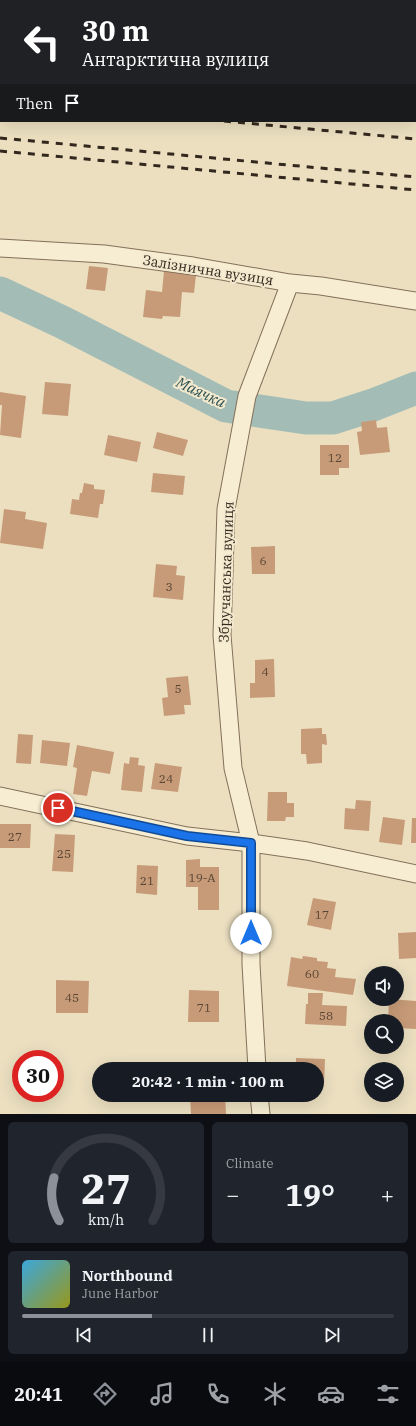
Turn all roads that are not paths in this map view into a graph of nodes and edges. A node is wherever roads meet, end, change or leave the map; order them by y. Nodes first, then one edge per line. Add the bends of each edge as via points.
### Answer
1 (0, 248) edge
2 (290, 283) junction
3 (416, 301) edge
4 (0, 796) edge
5 (251, 843) junction
6 (416, 874) edge
7 (256, 1062) edge
8 (259, 1102) edge
9 (260, 1114) edge

1 - 2 street, Залізнична вузиця via 104,254
2 - 3 street, Залізнична вузиця
2 - 5 street, Збручанська вулиця via 248,396 226,509 222,635 233,768
4 - 5 street via 187,836
5 - 6 street via 307,851
5 - 7 street, Збручанська вулиця via 251,964
8 - 9 street

